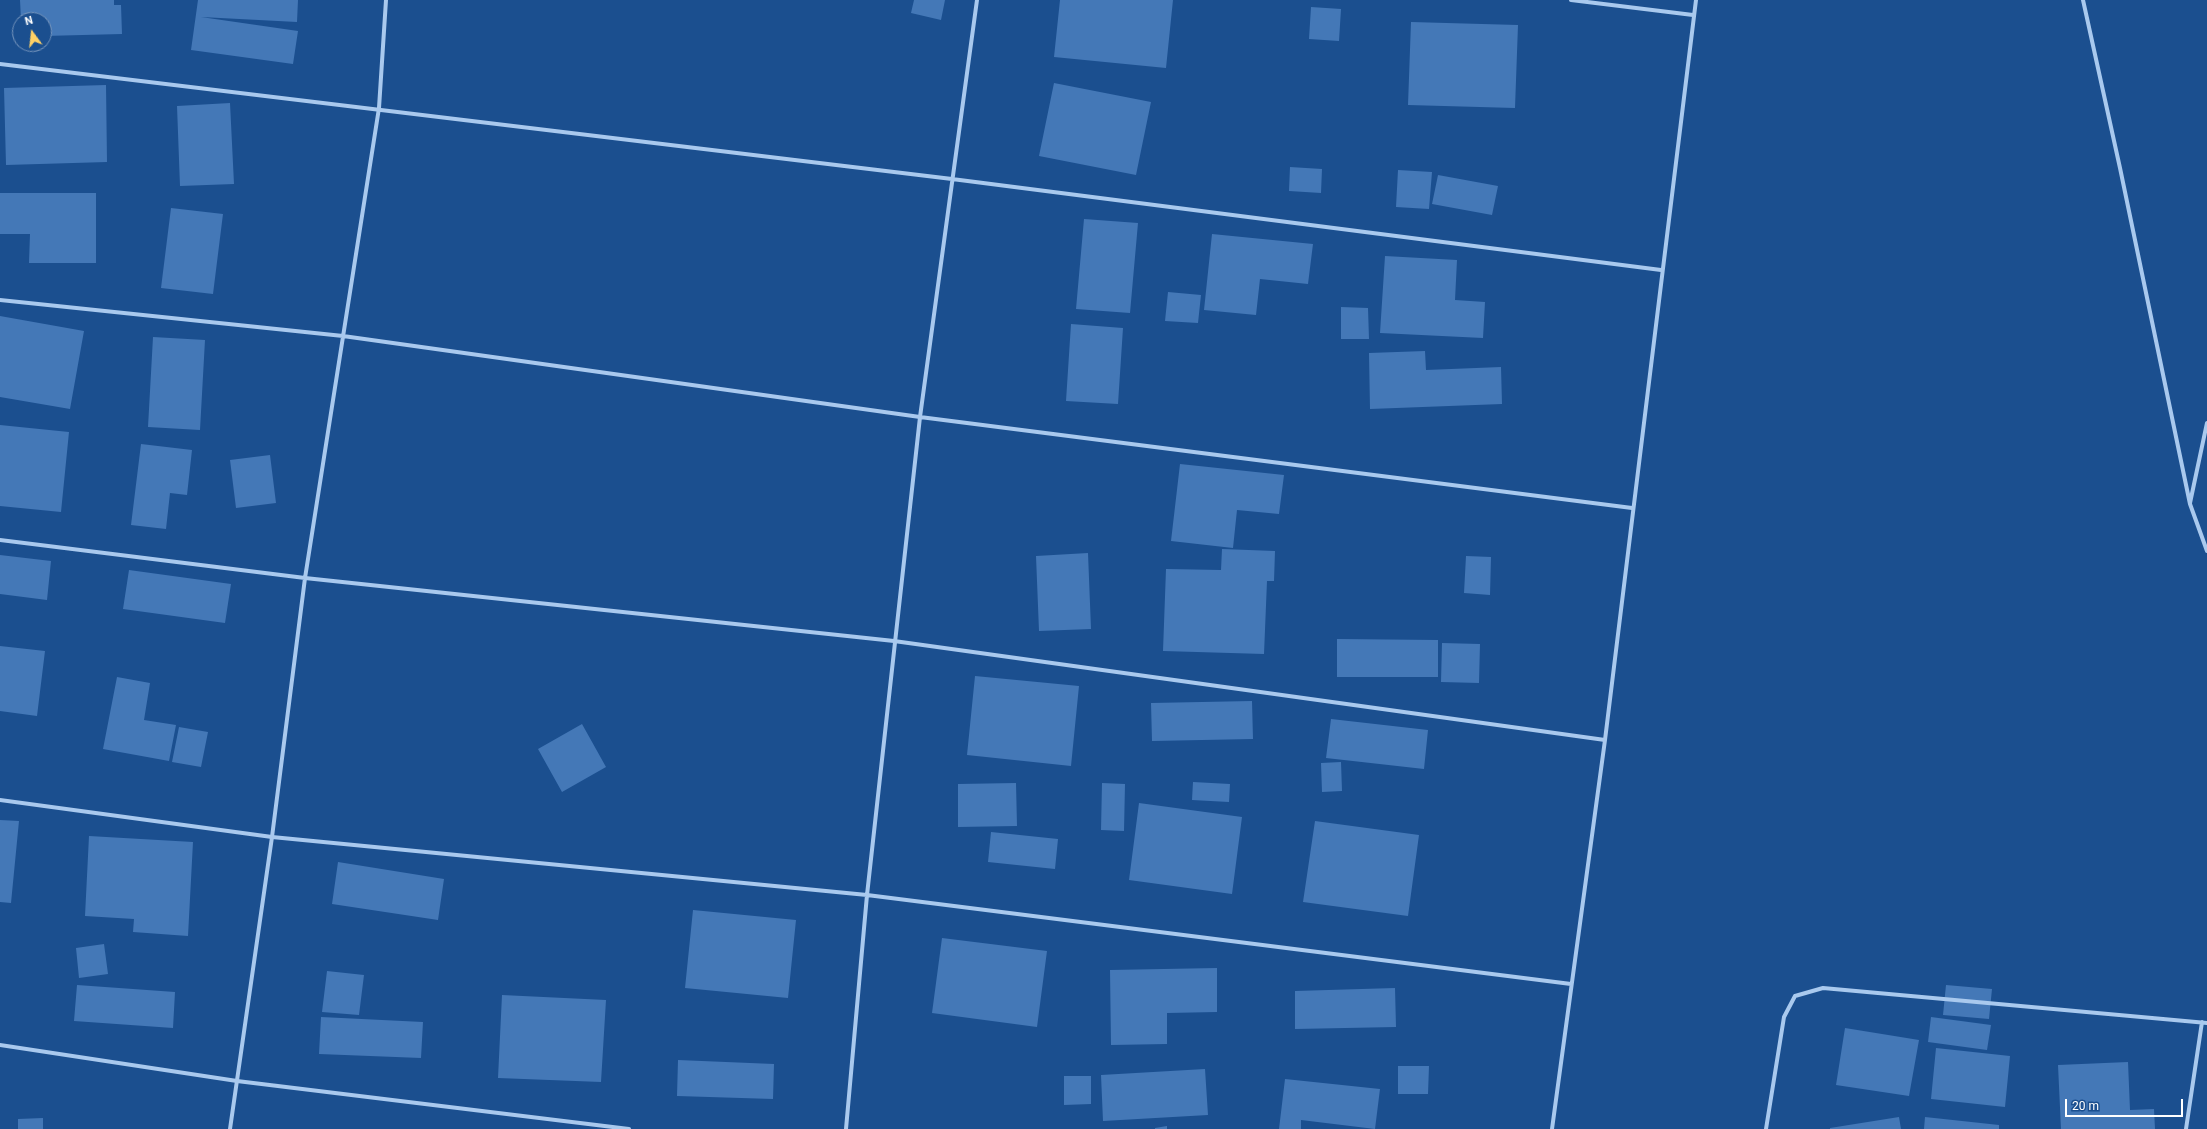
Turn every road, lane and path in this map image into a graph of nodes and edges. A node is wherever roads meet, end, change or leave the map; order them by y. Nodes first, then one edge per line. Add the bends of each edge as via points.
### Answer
1 (386, 0) edge
2 (977, 0) edge
3 (1571, 0) edge
4 (1696, 0) edge
5 (2083, 0) edge
6 (1693, 15) junction
7 (0, 64) edge
8 (379, 108) junction
9 (952, 179) junction
10 (1661, 270) junction
11 (0, 300) edge
12 (343, 336) junction
13 (920, 417) junction
14 (2207, 423) edge
15 (2190, 504) junction
16 (1632, 508) junction
17 (0, 540) edge
18 (2207, 551) edge
19 (305, 578) junction
20 (894, 641) junction
21 (1605, 740) junction
22 (0, 800) edge
23 (272, 837) junction
24 (867, 895) junction
25 (1571, 984) junction
26 (2205, 1022) edge
27 (0, 1045) edge
28 (237, 1081) junction
29 (230, 1129) edge
30 (629, 1129) edge
31 (846, 1129) edge
32 (1552, 1129) edge
33 (1766, 1129) edge
34 (2186, 1129) edge

1 - 8 street
2 - 9 street
3 - 6 street
4 - 6 street
5 - 15 street
6 - 10 street
7 - 8 street
8 - 9 street
8 - 12 street
9 - 10 street
9 - 13 street
10 - 16 street
11 - 12 street
12 - 13 street
12 - 19 street
13 - 16 street
13 - 20 street
14 - 15 street
15 - 18 street
16 - 21 street
17 - 19 street
19 - 20 street
19 - 23 street
20 - 21 street
20 - 24 street
21 - 25 street
22 - 23 street
23 - 24 street
23 - 28 street
24 - 25 street
24 - 31 street
25 - 32 street
26 - 33 street via 1824,988 1795,996 1784,1017
26 - 34 street
27 - 28 street
28 - 29 street
28 - 30 street

